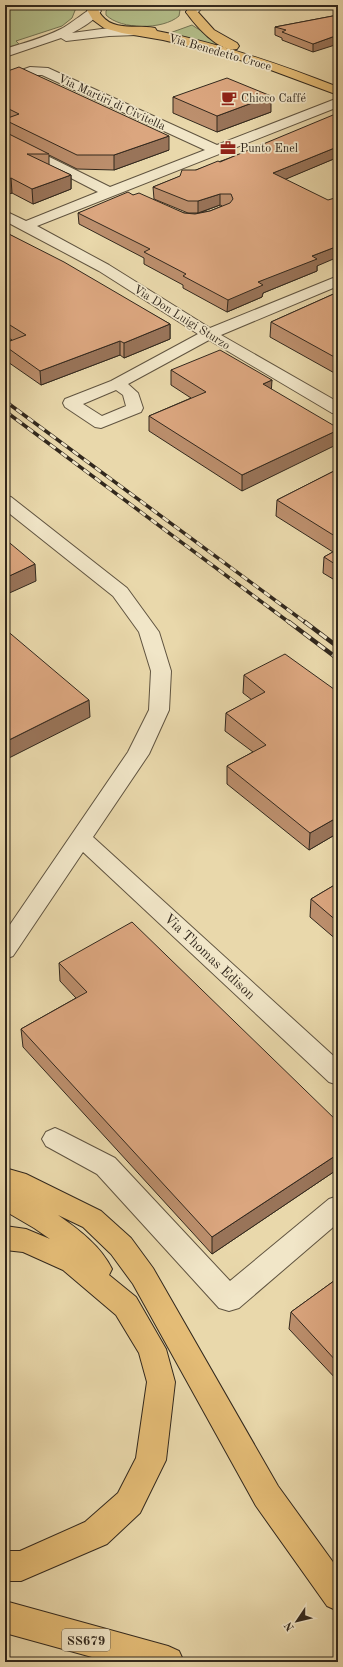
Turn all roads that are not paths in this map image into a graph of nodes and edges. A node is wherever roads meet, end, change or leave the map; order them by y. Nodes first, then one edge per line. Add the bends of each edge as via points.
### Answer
1 (95, 7) edge
2 (193, 7) edge
3 (137, 31) junction
4 (39, 42) junction
5 (5, 53) edge
6 (302, 77) junction
7 (5, 80) edge
8 (338, 91) edge
9 (338, 102) edge
10 (8, 134) edge
11 (216, 150) junction
12 (184, 162) junction
13 (130, 170) dead end
14 (113, 190) junction
15 (134, 196) edge
16 (5, 215) edge
17 (25, 226) junction
18 (338, 281) edge
19 (209, 334) junction
20 (117, 384) dead end
21 (338, 409) edge
22 (5, 501) edge
23 (81, 838) junction
24 (5, 950) edge
25 (338, 1074) edge
26 (55, 1139) dead end
27 (8, 1182) edge
28 (338, 1207) edge
29 (5, 1238) edge
30 (126, 1306) junction
31 (5, 1566) edge
32 (338, 1595) edge
33 (5, 1617) edge
34 (168, 1662) edge

1 - 3 main road, Via Benedetto Croce via 95,16 104,24
1 - 4 street via 86,20 70,30
2 - 3 main road, Via Benedetto Croce via 191,16 179,25 161,30
2 - 6 main road, Via Benedetto Croce via 206,30 220,40
3 - 4 street via 79,35
3 - 6 main road, Via Benedetto Croce via 206,46
4 - 5 street
6 - 8 main road, Via Benedetto Croce
7 - 11 street, Via Martiri di Civitella via 30,71 44,71
9 - 11 street
10 - 14 street
11 - 12 street
12 - 13 street via 170,158 140,170
12 - 14 street
14 - 15 street
14 - 17 street
16 - 17 street, Via Don Luigi Sturzo
17 - 19 street, Via Don Luigi Sturzo via 104,268
18 - 19 street
19 - 20 street
19 - 21 street, Via Don Luigi Sturzo
22 - 23 street via 100,565 149,632 161,671 159,710 138,754
23 - 24 street
23 - 25 street, Via Thomas Edison
26 - 28 street via 106,1166 229,1299
27 - 30 main road via 26,1208 62,1231 95,1265
27 - 32 main road via 92,1220 122,1246 143,1276 267,1496
29 - 30 main road via 26,1242 73,1262
30 - 31 main road via 152,1349 160,1382 151,1460 129,1503 96,1533 21,1566
33 - 34 main road, SS679

